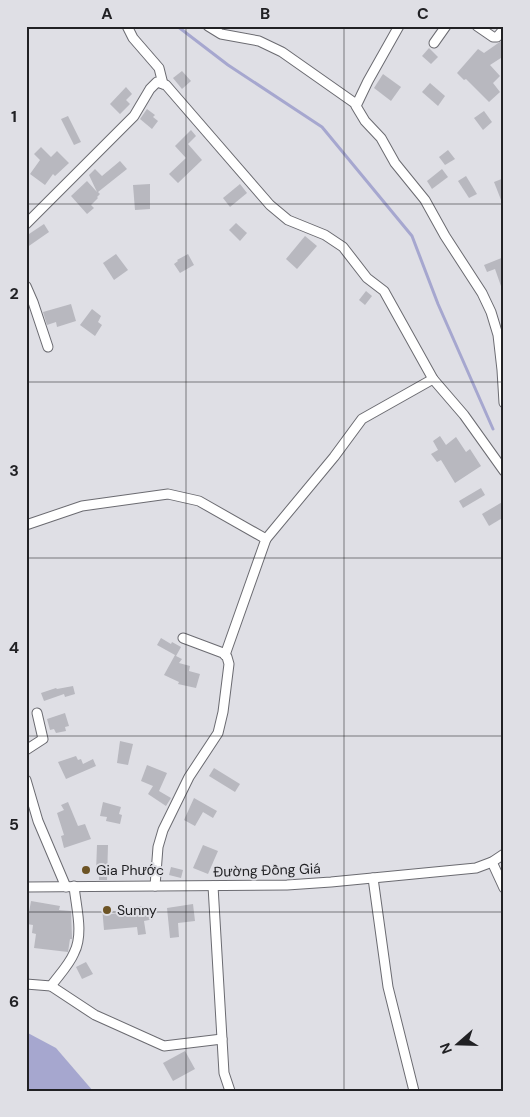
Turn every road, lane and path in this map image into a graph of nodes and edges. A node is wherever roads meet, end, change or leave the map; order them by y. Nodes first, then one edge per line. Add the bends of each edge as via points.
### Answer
1 (128, 26) edge
2 (208, 26) edge
3 (399, 26) edge
4 (446, 26) edge
5 (477, 26) edge
6 (504, 29) edge
7 (434, 44) dead end
8 (163, 84) junction
9 (356, 104) junction
10 (26, 224) edge
11 (26, 286) edge
12 (48, 347) dead end
13 (434, 379) junction
14 (504, 403) edge
15 (504, 471) edge
16 (26, 525) edge
17 (266, 540) junction
18 (183, 638) dead end
19 (225, 655) junction
20 (37, 713) dead end
21 (26, 750) edge
22 (26, 780) edge
23 (504, 854) edge
24 (492, 862) junction
25 (373, 878) junction
26 (70, 886) junction
27 (155, 886) junction
28 (213, 886) junction
29 (26, 887) edge
30 (504, 888) edge
31 (26, 984) edge
32 (52, 986) junction
33 (222, 1039) junction
34 (230, 1091) edge
35 (414, 1091) edge

1 - 8 street via 133,38 159,68
2 - 9 street via 221,34 259,41 282,52
3 - 9 street
4 - 7 street
5 - 6 street via 493,37
8 - 10 street via 157,82 150,89 134,116
8 - 13 street via 270,205 288,220 326,235 344,247 366,278 384,291
9 - 14 street via 395,163 426,200 485,299 498,335
11 - 12 street
13 - 15 street
13 - 17 street via 362,419
16 - 17 street via 82,506 168,494 199,501
17 - 19 street
18 - 19 street
19 - 27 street via 229,664 218,733 185,784 163,830 158,847
20 - 21 street via 43,739
22 - 26 street via 38,821
23 - 24 street, Đường Đồng Giá
24 - 25 street, Đường Đồng Giá via 476,868
24 - 30 street
25 - 28 street, Đường Đồng Giá via 287,885
25 - 35 street via 388,987
26 - 27 street, Đường Đồng Giá
26 - 29 street, Đường Đồng Giá
26 - 32 street via 78,929 77,943 74,955
27 - 28 street, Đường Đồng Giá
28 - 33 street
31 - 32 street
32 - 33 street via 95,1014 164,1046
33 - 34 street via 224,1073

